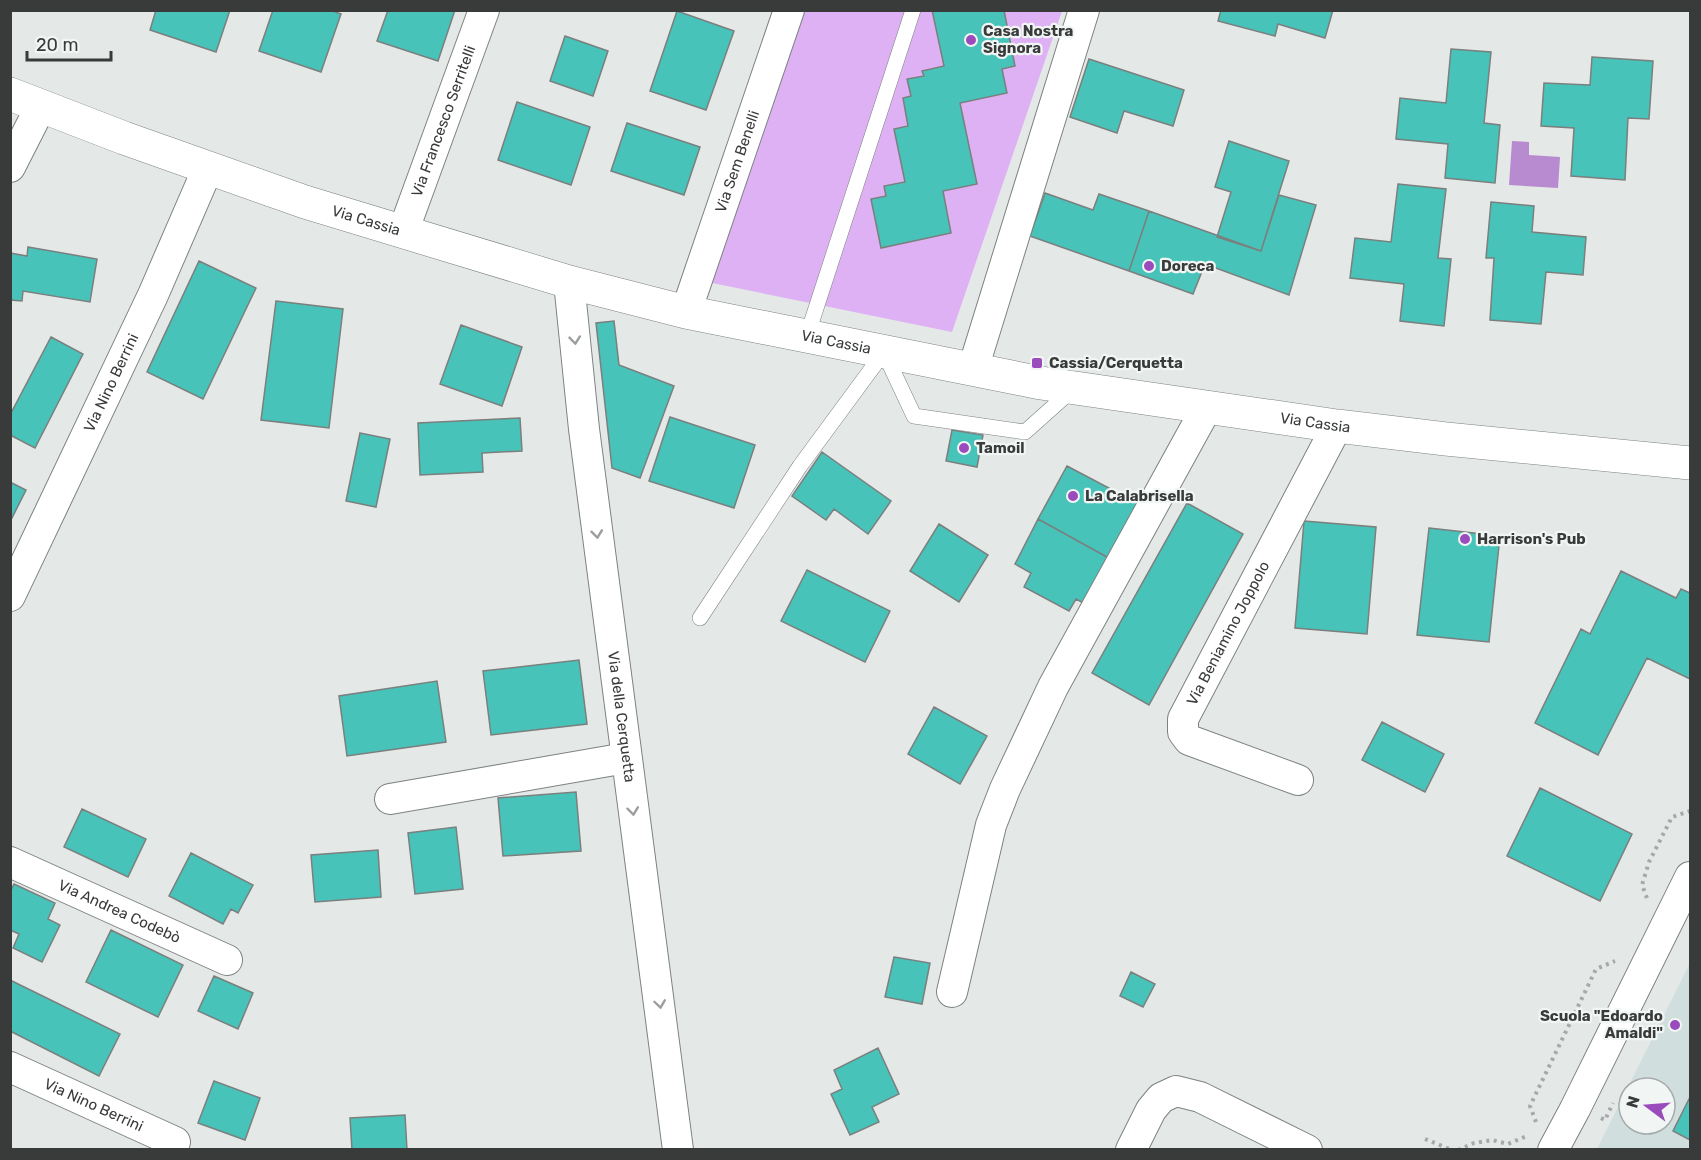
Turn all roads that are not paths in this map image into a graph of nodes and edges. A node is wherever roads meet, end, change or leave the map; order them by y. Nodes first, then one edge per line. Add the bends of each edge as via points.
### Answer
1 (484, 10) edge
2 (913, 10) edge
3 (1084, 10) edge
4 (785, 12) edge
5 (10, 94) edge
6 (41, 106) junction
7 (10, 167) edge
8 (208, 168) junction
9 (403, 232) junction
10 (568, 282) junction
11 (686, 312) junction
12 (807, 336) junction
13 (884, 352) junction
14 (973, 369) junction
15 (1074, 388) junction
16 (1207, 407) junction
17 (1337, 426) junction
18 (1690, 463) edge
19 (10, 596) edge
20 (700, 618) dead end
21 (626, 758) junction
22 (1298, 780) dead end
23 (390, 799) dead end
24 (10, 862) edge
25 (1690, 877) edge
26 (227, 960) dead end
27 (952, 992) dead end
28 (10, 1067) edge
29 (175, 1142) dead end
30 (678, 1149) edge
31 (1131, 1149) edge
32 (1307, 1149) edge
33 (1553, 1149) edge

1 - 9 street, Via Francesco Serritelli
2 - 12 lane
3 - 14 street
4 - 11 street, Via Sem Benelli
5 - 6 main road, Via Cassia
6 - 7 street
6 - 8 main road, Via Cassia
8 - 9 main road, Via Cassia
8 - 19 street, Via Nino Berrini via 153,296
9 - 10 main road, Via Cassia
10 - 11 main road, Via Cassia
10 -> 21 street, Via della Cerquetta
11 - 12 main road, Via Cassia
12 - 13 main road, Via Cassia
13 - 14 main road, Via Cassia
13 - 15 lane via 914,416 1025,432
13 - 20 lane via 800,466
14 - 15 main road, Via Cassia
15 - 16 main road, Via Cassia
16 - 17 main road, Via Cassia
16 - 27 street via 1053,687 1005,789 991,825
17 - 18 main road, Via Cassia
17 - 22 street, Via Beniamino Joppolo via 1183,719 1183,732 1189,740
21 - 23 street
21 -> 30 street, Via della Cerquetta
24 - 26 street, Via Andrea Codebò
25 - 33 street
28 - 29 street, Via Nino Berrini
31 - 32 street via 1151,1110 1161,1098 1176,1091 1200,1097

